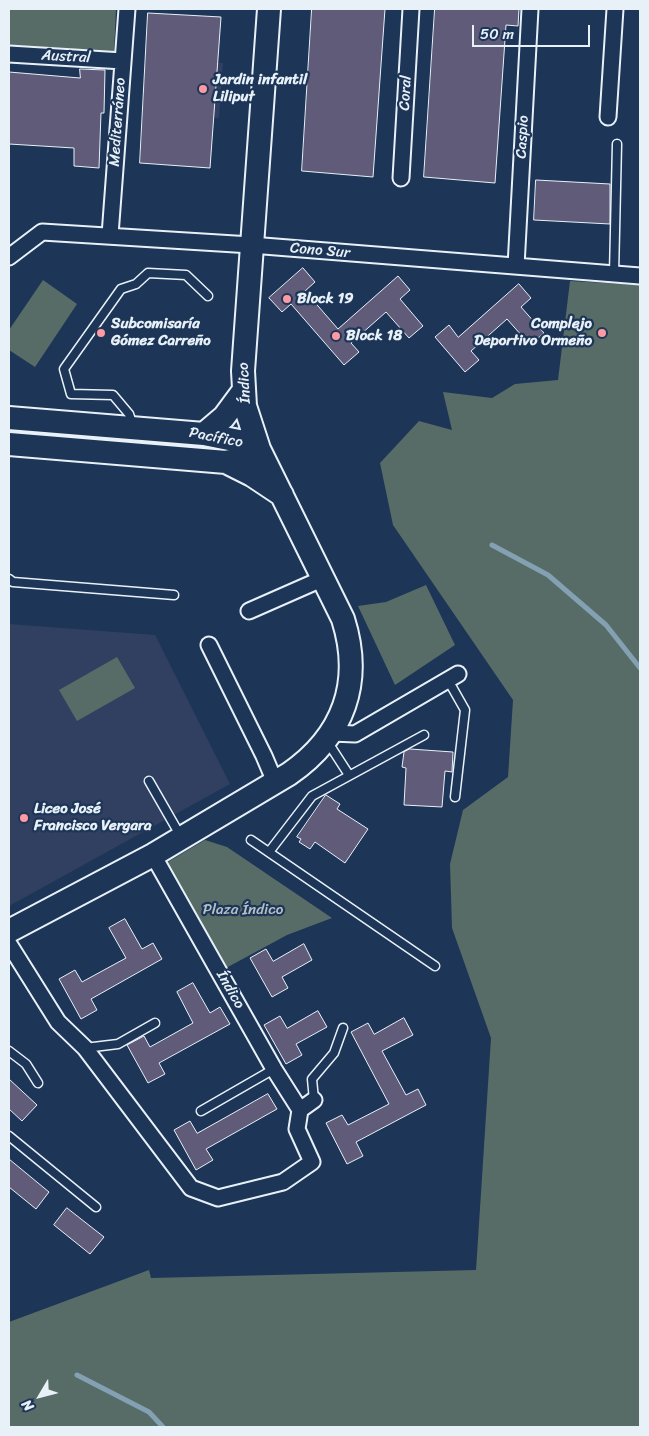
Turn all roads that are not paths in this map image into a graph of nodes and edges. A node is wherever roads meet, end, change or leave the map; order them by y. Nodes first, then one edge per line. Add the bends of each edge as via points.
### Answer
1 (126, 9) edge
2 (269, 9) edge
3 (411, 9) edge
4 (530, 9) edge
5 (615, 9) edge
6 (9, 54) edge
7 (123, 61) junction
8 (608, 117) dead end
9 (617, 144) dead end
10 (401, 178) dead end
11 (110, 235) junction
12 (251, 245) junction
13 (9, 257) edge
14 (516, 266) junction
15 (614, 274) junction
16 (640, 276) edge
17 (208, 296) dead end
18 (244, 390) junction
19 (9, 418) edge
20 (134, 428) junction
21 (204, 434) junction
22 (9, 444) edge
23 (259, 449) junction
24 (226, 462) junction
25 (283, 496) junction
26 (324, 578) junction
27 (9, 579) edge
28 (174, 595) dead end
29 (249, 611) dead end
30 (209, 645) dead end
31 (453, 677) joint
32 (424, 735) dead end
33 (329, 737) junction
34 (349, 775) junction
35 (150, 781) dead end
36 (275, 782) junction
37 (455, 797) dead end
38 (181, 837) junction
39 (251, 840) dead end
40 (269, 852) junction
41 (153, 855) junction
42 (9, 931) edge
43 (9, 944) edge
44 (435, 966) dead end
45 (155, 1023) dead end
46 (343, 1028) dead end
47 (85, 1048) junction
48 (9, 1050) edge
49 (274, 1069) junction
50 (38, 1083) dead end
51 (314, 1100) joint
52 (300, 1110) junction
53 (200, 1111) dead end
54 (9, 1136) edge
55 (96, 1207) dead end

1 - 7 street, Mediterráneo
2 - 12 street, Índico
3 - 10 street, Coral
4 - 14 street, Caspio
5 - 8 street
6 - 7 street, Austral
7 - 11 street, Mediterráneo
9 - 15 lane
11 - 12 street, Cono Sur
11 - 13 street, Cono Sur via 42,232
12 - 14 street, Cono Sur
12 - 18 street, Índico
14 - 15 street, Cono Sur
15 - 16 street, Cono Sur
17 - 20 lane via 186,275 148,273 136,284 121,289 64,369 71,394 113,395 129,414
18 - 21 street via 224,418
18 - 23 street, Índico via 245,406
19 - 20 street, Pacífico
20 - 21 street, Pacífico
21 - 23 street, Pacífico via 244,442
22 - 24 street, Pacífico
23 - 24 street, Pacífico via 247,457
23 - 25 street, Índico
24 - 25 street
25 - 26 street, Índico
26 - 29 street
26 - 33 street, Índico via 343,619 351,660 345,703
27 - 28 lane via 13,582
30 - 36 street
31 - 33 street via 354,734
31 - 37 lane via 465,710
32 - 34 lane
33 - 34 lane
33 - 36 street, Índico via 303,764
34 - 40 lane via 312,796
35 - 38 lane
36 - 38 street, Índico
38 - 41 street, Índico
39 - 40 lane
40 - 44 lane
41 - 42 street, Índico
41 - 49 street, Índico
43 - 47 street via 58,1022
45 - 47 lane via 118,1044
46 - 51 lane via 334,1054 312,1079
47 - 52 street via 191,1188 218,1198 283,1182 312,1162 297,1129
48 - 50 lane via 26,1064
49 - 52 street, Índico
49 - 53 lane
51 - 52 street
54 - 55 lane

